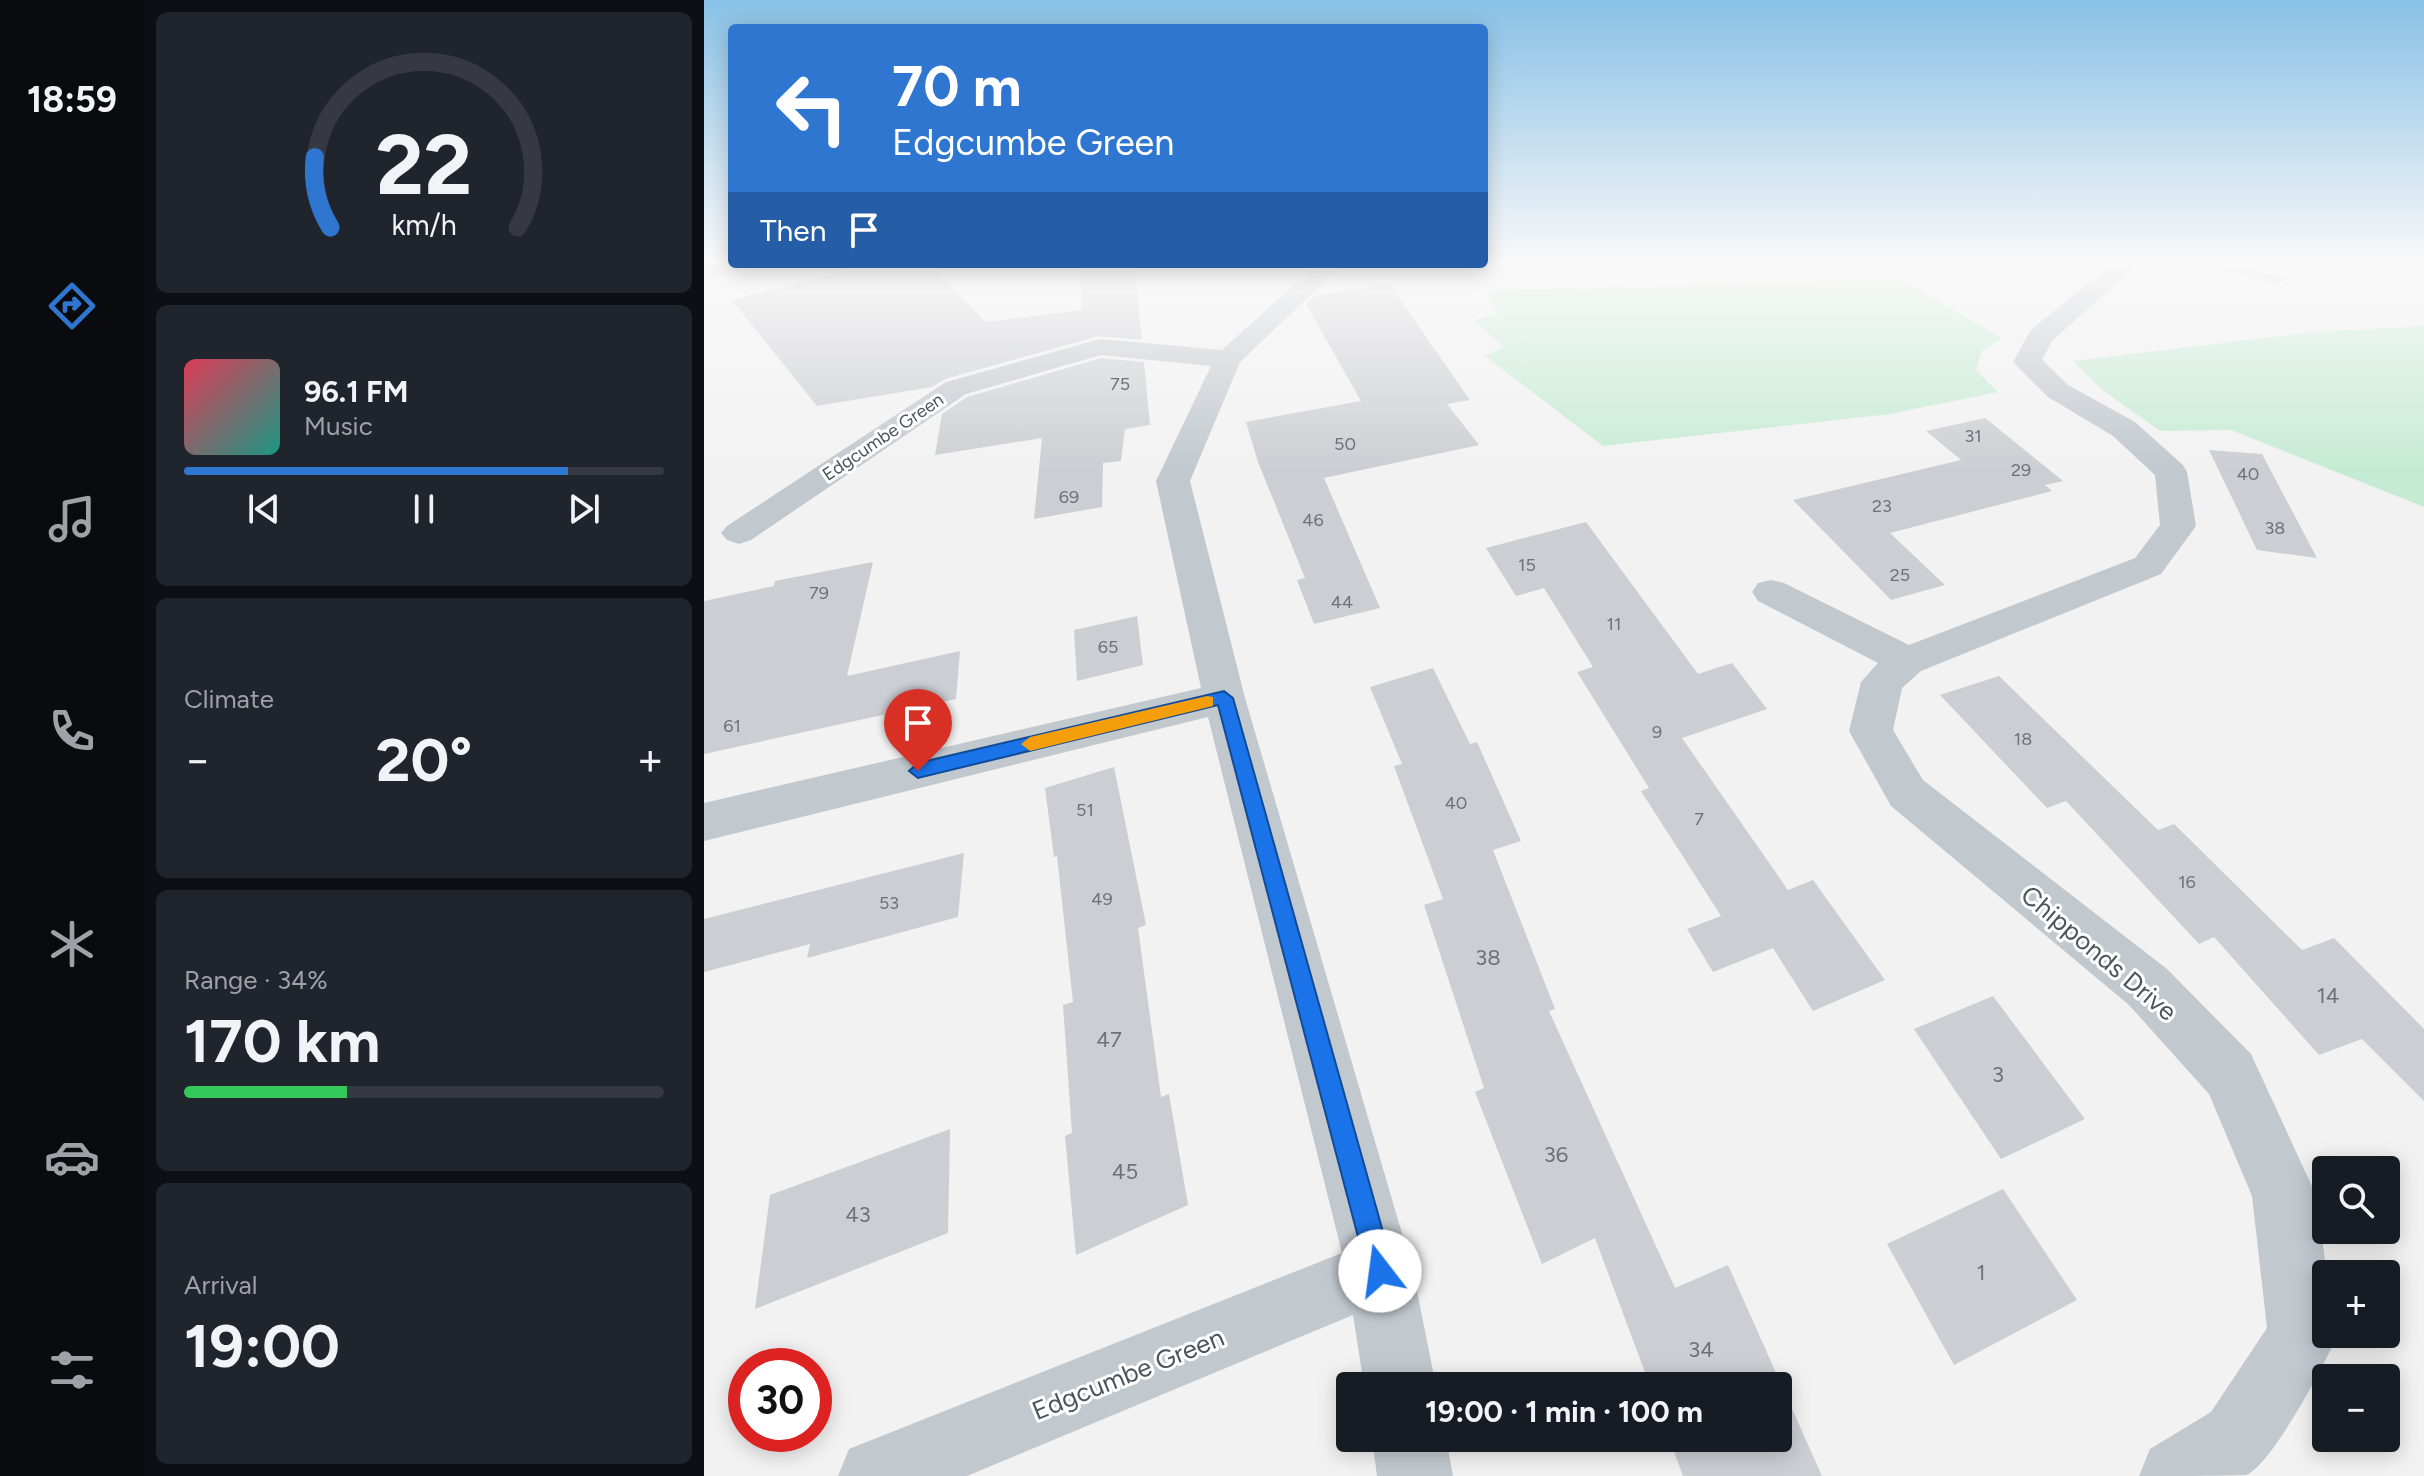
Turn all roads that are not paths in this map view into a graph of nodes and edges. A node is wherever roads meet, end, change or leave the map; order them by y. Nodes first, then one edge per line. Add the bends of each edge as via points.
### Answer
1 (1257, 332) edge
2 (2046, 332) edge
3 (1228, 359) junction
4 (739, 533) dead end
5 (1771, 592) dead end
6 (1907, 661) junction
7 (1224, 698) junction
8 (704, 822) edge
9 (1380, 1271) junction
10 (1398, 1372) edge
11 (1411, 1452) edge
12 (876, 1476) edge
13 (1415, 1476) edge
14 (2177, 1476) edge

1 - 3 street
2 - 6 street, Chipponds Drive via 2027,362 2058,391 2124,429 2171,472 2178,526 2148,566
3 - 4 street, Edgcumbe Green via 1100,347 956,388
3 - 7 street via 1173,481
5 - 6 street
6 - 14 street, Chipponds Drive via 1882,682 1871,731 1907,793 2148,987 2230,1074 2284,1195 2302,1336 2237,1438
7 - 8 street
7 - 9 street
9 - 10 street
9 - 12 street, Edgcumbe Green
11 - 13 street

